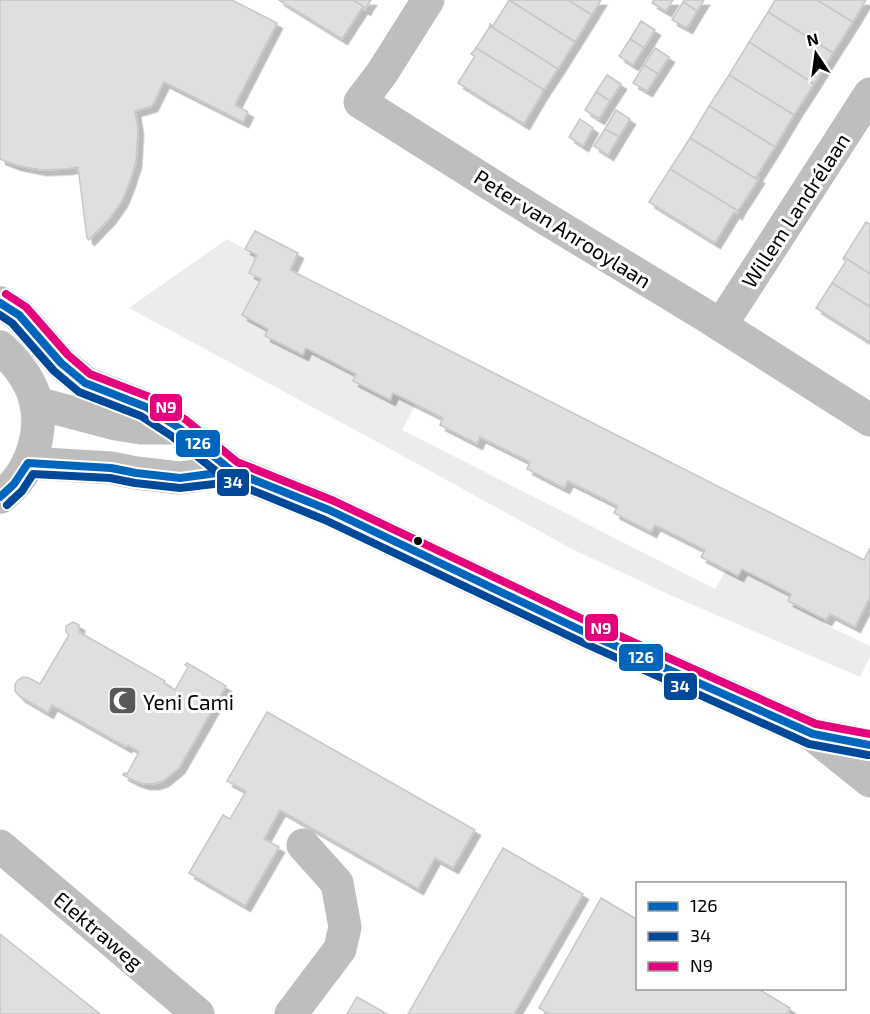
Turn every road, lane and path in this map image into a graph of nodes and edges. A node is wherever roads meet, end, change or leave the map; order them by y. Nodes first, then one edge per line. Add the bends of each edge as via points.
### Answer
1 (428, 0) edge
2 (870, 94) edge
3 (0, 303) edge
4 (721, 325) junction
5 (0, 347) edge
6 (36, 403) junction
7 (870, 420) edge
8 (179, 428) junction
9 (28, 464) junction
10 (232, 471) junction
11 (0, 497) edge
12 (813, 735) junction
13 (870, 745) edge
14 (870, 781) edge
15 (303, 844) dead end
16 (2, 851) edge
17 (198, 1014) edge
18 (291, 1014) edge

1 - 4 street, Peter van Anrooylaan via 360,102
2 - 4 street, Willem Landrélaan
3 - 8 street via 19,315 62,363 86,383 146,407
4 - 7 street, Peter van Anrooylaan
5 - 6 street via 23,372
6 - 8 street via 116,424
6 - 9 street via 37,434
8 - 10 street
9 - 10 street via 111,468 180,478
9 - 11 street
10 - 12 street via 329,510
12 - 13 street
12 - 14 street
15 - 18 street via 337,883 345,927 340,949
16 - 17 street, Elektraweg

